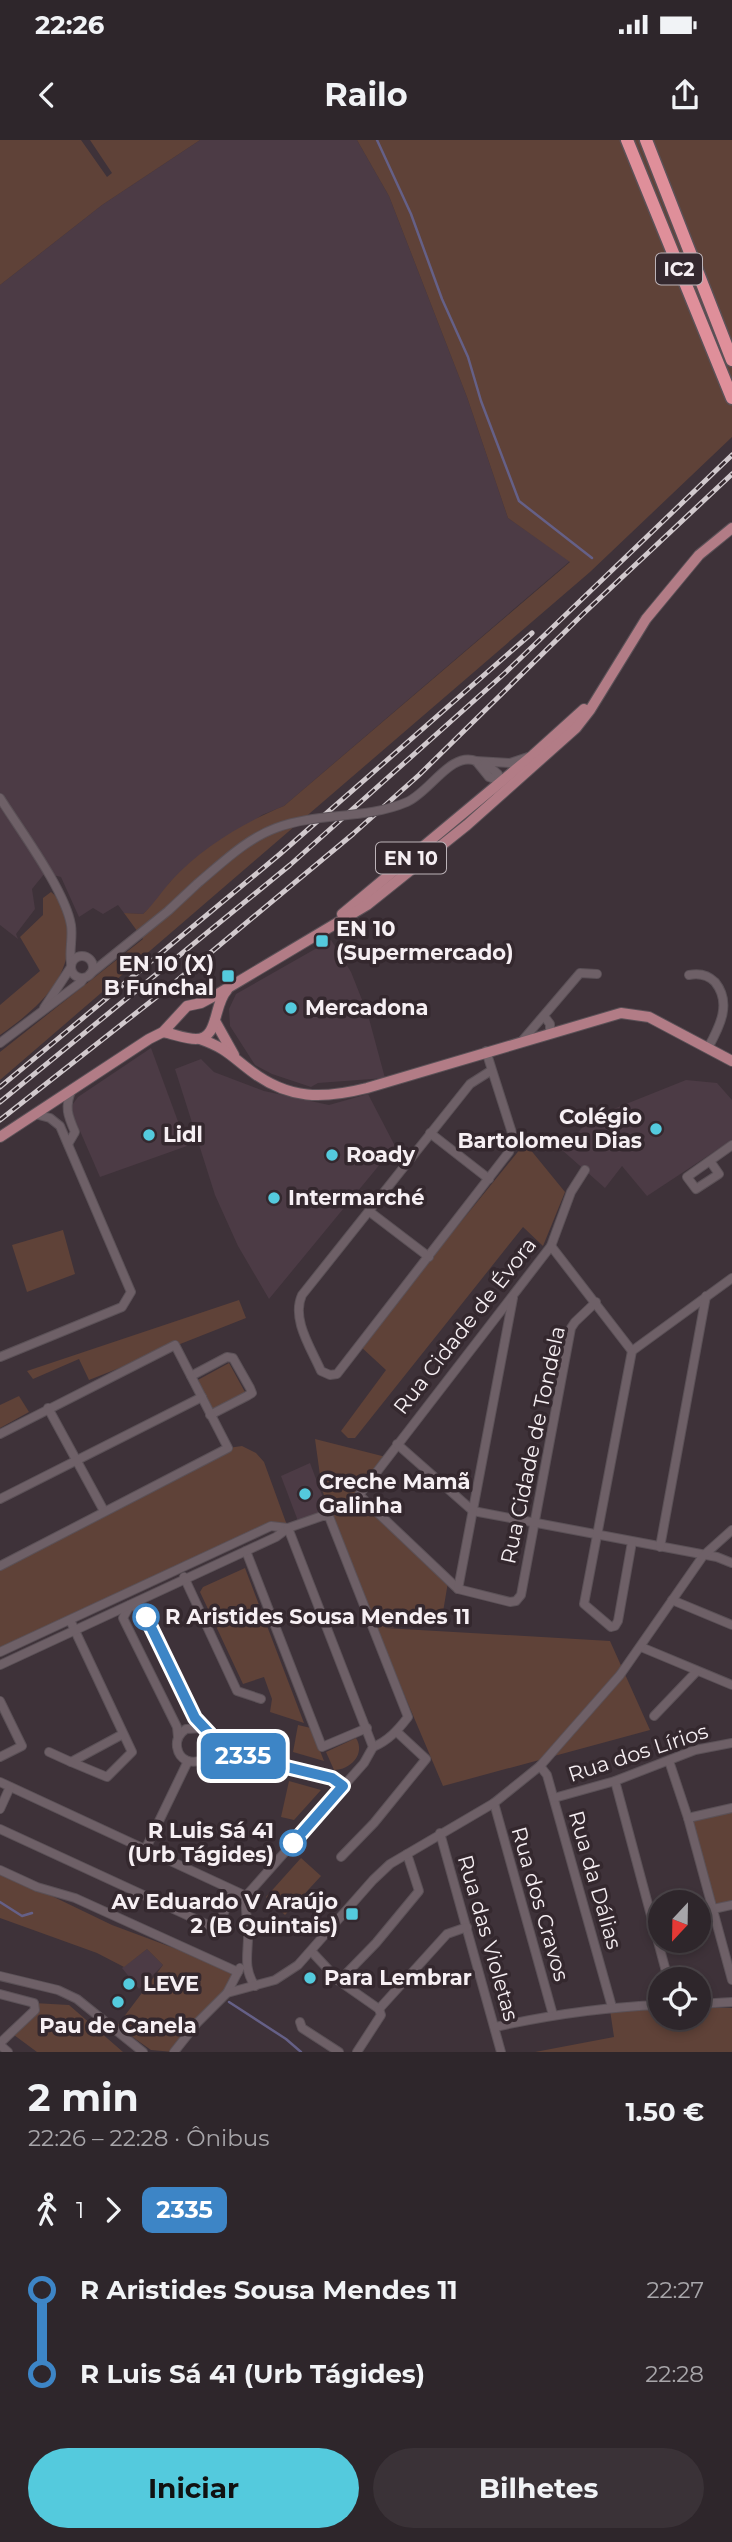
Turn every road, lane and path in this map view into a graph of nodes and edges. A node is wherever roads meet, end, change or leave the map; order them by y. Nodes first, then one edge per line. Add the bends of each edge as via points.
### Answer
1 (627, 140) edge
2 (646, 140) edge
3 (732, 360) edge
4 (732, 398) edge
5 (732, 528) edge
6 (604, 687) junction
7 (533, 755) junction
8 (482, 765) junction
9 (522, 778) junction
10 (500, 782) junction
11 (0, 798) edge
12 (480, 799) junction
13 (495, 802) junction
14 (320, 932) junction
15 (72, 943) junction
16 (114, 954) junction
17 (80, 956) junction
18 (90, 960) junction
19 (71, 965) junction
20 (597, 974) dead end
21 (689, 975) dead end
22 (87, 976) junction
23 (231, 986) junction
24 (201, 1003) junction
25 (43, 1011) junction
26 (181, 1013) junction
27 (544, 1016) junction
28 (215, 1019) junction
29 (535, 1025) junction
30 (163, 1032) junction
31 (546, 1035) junction
32 (196, 1039) junction
33 (522, 1041) junction
34 (0, 1043) edge
35 (708, 1048) junction
36 (486, 1052) junction
37 (234, 1055) junction
38 (732, 1061) edge
39 (492, 1070) junction
40 (72, 1089) junction
41 (35, 1114) junction
42 (430, 1133) junction
43 (0, 1137) edge
44 (68, 1144) junction
45 (732, 1144) edge
46 (710, 1161) dead end
47 (585, 1170) dead end
48 (489, 1179) junction
49 (370, 1212) junction
50 (551, 1246) junction
51 (429, 1257) junction
52 (732, 1278) edge
53 (513, 1295) junction
54 (706, 1296) junction
55 (596, 1302) junction
56 (632, 1351) junction
57 (0, 1357) edge
58 (191, 1376) junction
59 (202, 1397) junction
60 (48, 1408) junction
61 (210, 1415) junction
62 (0, 1434) edge
63 (397, 1444) junction
64 (75, 1461) junction
65 (0, 1499) edge
66 (104, 1511) junction
67 (472, 1511) junction
68 (534, 1522) junction
69 (288, 1528) junction
70 (732, 1530) edge
71 (596, 1535) junction
72 (632, 1542) junction
73 (660, 1547) junction
74 (246, 1551) junction
75 (703, 1556) junction
76 (732, 1563) edge
77 (0, 1566) edge
78 (180, 1568) junction
79 (185, 1579) junction
80 (458, 1590) junction
81 (125, 1594) junction
82 (672, 1600) junction
83 (130, 1605) junction
84 (70, 1620) junction
85 (732, 1625) edge
86 (75, 1631) junction
87 (641, 1647) junction
88 (0, 1653) edge
89 (0, 1665) edge
90 (697, 1671) junction
91 (732, 1685) edge
92 (261, 1699) dead end
93 (0, 1701) edge
94 (654, 1716) dead end
95 (202, 1728) junction
96 (367, 1728) junction
97 (397, 1731) junction
98 (123, 1734) junction
99 (178, 1737) junction
100 (732, 1743) edge
101 (373, 1747) junction
102 (212, 1749) junction
103 (49, 1752) dead end
104 (0, 1757) edge
105 (188, 1761) junction
106 (669, 1761) junction
107 (71, 1762) junction
108 (540, 1766) junction
109 (615, 1781) junction
110 (0, 1782) edge
111 (343, 1786) junction
112 (10, 1787) junction
113 (554, 1798) junction
114 (494, 1803) junction
115 (732, 1808) edge
116 (0, 1809) edge
117 (688, 1818) junction
118 (0, 1829) edge
119 (440, 1833) junction
120 (146, 1848) junction
121 (407, 1854) junction
122 (341, 1857) dead end
123 (0, 1870) edge
124 (233, 1891) junction
125 (246, 1896) junction
126 (732, 1905) edge
127 (713, 1909) junction
128 (467, 1927) junction
129 (312, 1951) junction
130 (245, 1960) junction
131 (665, 1967) edge
132 (238, 1972) junction
133 (0, 1976) edge
134 (732, 1980) edge
135 (339, 1981) junction
136 (255, 1986) junction
137 (227, 1993) junction
138 (0, 1994) edge
139 (732, 2002) edge
140 (711, 2003) edge
141 (648, 2006) edge
142 (612, 2007) junction
143 (379, 2009) junction
144 (554, 2015) junction
145 (300, 2022) dead end
146 (495, 2027) junction
147 (0, 2044) edge
148 (8, 2052) edge
149 (143, 2052) edge
150 (174, 2052) edge
151 (338, 2052) edge
152 (357, 2052) edge
153 (501, 2052) edge

1 - 4 highway, IC2
2 - 3 highway, IC2
5 - 6 main road, EN 10 via 699,555 646,619
6 - 7 main road, EN 10
6 - 9 main road, EN 10 via 576,728
7 - 8 street
7 - 10 main road, EN 10
8 - 10 street via 498,774
8 - 12 street via 486,787
8 - 16 street, bridge via 470,758 455,762 426,790 394,807 278,827 246,843
9 - 10 street
9 - 13 main road, EN 10
10 - 12 main road, EN 10
10 - 13 street
11 - 15 street via 56,887 67,910
12 - 14 main road, EN 10
13 - 14 main road, EN 10 via 367,905
14 - 23 main road, EN 10
15 - 17 street
15 - 19 street
16 - 18 street
16 - 22 street
17 - 18 street
17 - 19 street
18 - 22 street via 93,967
19 - 22 street via 76,976
19 - 25 street
20 - 27 street via 580,973
21 - 35 street via 699,973 712,979 727,1003 725,1017
22 - 25 street
23 - 24 main road, EN 10
23 - 28 main road via 222,995
24 - 26 main road, EN 10 via 191,1004
24 - 28 main road
25 - 34 street
26 - 30 main road, EN 10
26 - 32 main road via 184,1034
27 - 29 street
27 - 31 street via 550,1024
28 - 32 main road via 212,1031
28 - 37 main road
29 - 31 street
29 - 33 street
30 - 32 main road
30 - 40 main road, EN 10
31 - 33 main road
31 - 35 main road via 621,1013 637,1014
32 - 37 main road
33 - 36 main road
35 - 38 main road
36 - 37 main road via 337,1096 314,1097 263,1080
36 - 39 street
39 - 42 street via 470,1084
39 - 48 street via 513,1143
40 - 41 main road, EN 10
40 - 44 street via 66,1112 75,1132
41 - 43 main road, EN 10
41 - 44 street via 56,1121
42 - 48 street
42 - 49 street
44 - 57 street via 131,1292 122,1307
45 - 46 street
47 - 50 street, Rua Cidade de Évora via 571,1192
48 - 51 street
49 - 51 street
49 - 51 street via 297,1306 321,1371 337,1374
50 - 53 street, Rua Cidade de Évora
50 - 55 street
52 - 54 street
53 - 63 street, Rua Cidade de Évora
53 - 67 street
54 - 56 street
54 - 73 street
55 - 56 street
55 - 68 street, Rua Cidade de Tondela via 571,1328
56 - 71 street
58 - 59 street
58 - 60 street via 175,1345
58 - 61 street via 227,1357 233,1359 250,1388 252,1393
59 - 61 street
59 - 64 street
60 - 62 street
60 - 64 street
61 - 66 street via 228,1448
63 - 67 street
63 - 80 street, Rua Cidade de Évora via 359,1495
64 - 65 street
64 - 66 street
66 - 77 street
67 - 68 street
67 - 80 street
68 - 71 street
68 - 80 street, Rua Cidade de Tondela via 521,1595 516,1601
69 - 74 street
69 - 78 street via 271,1525
69 - 96 street
69 - 97 street via 328,1514 408,1717
70 - 75 street
71 - 72 street
71 - 72 street via 584,1604 611,1627 618,1621
72 - 73 street
73 - 75 street
74 - 79 street
74 - 96 street via 322,1747
75 - 76 street
75 - 82 street
78 - 79 street
78 - 81 street
79 - 83 street
79 - 92 street via 237,1691
81 - 83 street
81 - 84 street
82 - 85 street
82 - 87 street
83 - 86 street
83 - 95 street via 143,1610
83 - 99 street via 123,1618
84 - 86 street
84 - 88 street
86 - 89 street
86 - 98 street
87 - 90 street
87 - 108 street
90 - 91 street
90 - 94 street
93 - 104 street via 22,1746
95 - 99 street via 186,1728
95 - 102 street via 210,1734
96 - 101 street
97 - 101 street
97 - 122 street via 426,1759
98 - 107 street
98 - 107 street via 132,1752 107,1777
99 - 105 street via 179,1754
100 - 106 street, Rua dos Lírios
101 - 111 street
102 - 105 street via 200,1762
102 - 111 street via 332,1778
103 - 107 street
105 - 120 street
106 - 109 street, Rua dos Lírios
106 - 117 street
108 - 113 street, Rua da Dálias
108 - 114 street
109 - 113 street, Rua dos Lírios
109 - 131 street
110 - 112 street
111 - 125 street
112 - 116 street
112 - 120 street
113 - 142 street, Rua da Dálias
114 - 119 street
114 - 144 street, Rua dos Cravos
115 - 117 street
117 - 127 street
118 - 124 street via 217,1929
119 - 121 street
119 - 128 street, Rua das Violetas
120 - 124 street
121 - 129 street via 373,1880
121 - 135 street via 419,1891
123 - 132 street via 75,1898
124 - 125 street
125 - 130 street
126 - 127 street
127 - 134 street
128 - 143 street via 447,1934
128 - 146 street, Rua das Violetas
129 - 135 street
129 - 136 street via 286,1974
130 - 132 street
130 - 136 street
132 - 137 street
133 - 149 street via 77,1998
135 - 143 street
136 - 137 street
137 - 150 street
138 - 147 street via 28,2000 34,2003 34,2010
139 - 140 street
141 - 142 street
142 - 144 street
143 - 152 street via 378,2022
144 - 146 street
145 - 151 street
146 - 153 street, Rua das Violetas
147 - 148 street

